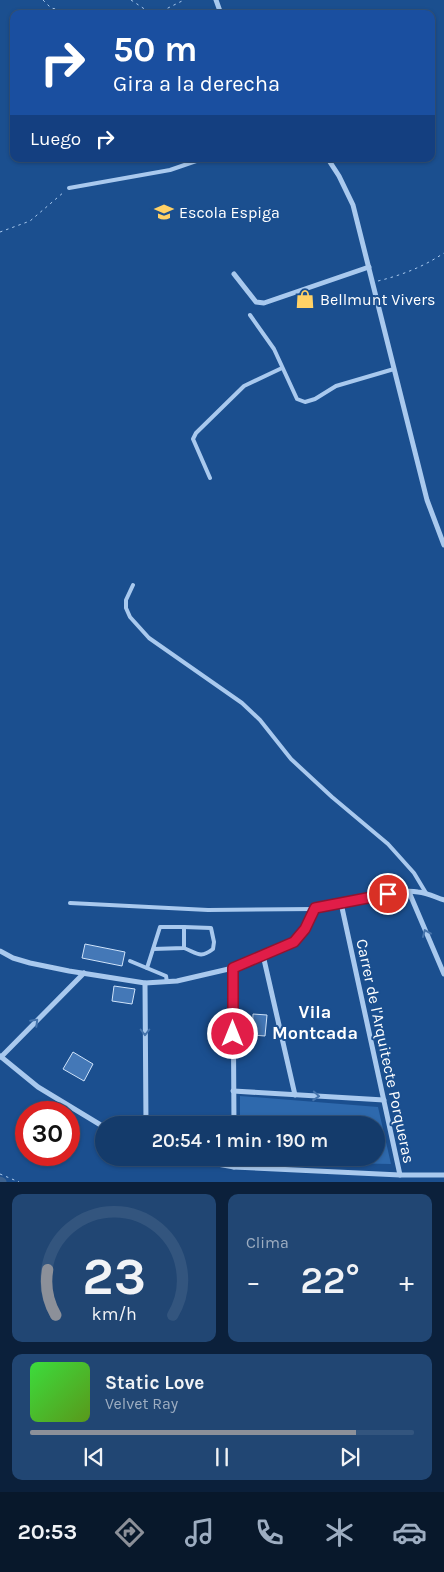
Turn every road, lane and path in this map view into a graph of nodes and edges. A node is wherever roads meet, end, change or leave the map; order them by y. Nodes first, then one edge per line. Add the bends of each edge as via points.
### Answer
1 (43, 0) edge
2 (131, 0) edge
3 (184, 0) edge
4 (61, 10) edge
5 (146, 10) edge
6 (164, 10) edge
7 (193, 162) edge
8 (330, 162) edge
9 (69, 188) joint
10 (0, 232) edge
11 (444, 254) edge
12 (369, 267) junction
13 (234, 274) dead end
14 (373, 283) junction
15 (250, 315) dead end
16 (282, 368) junction
17 (394, 369) junction
18 (210, 478) dead end
19 (444, 545) edge
20 (132, 585) dead end
21 (409, 892) junction
22 (426, 893) junction
23 (444, 900) edge
24 (70, 903) dead end
25 (341, 904) junction
26 (315, 908) junction
27 (184, 927) junction
28 (184, 948) junction
29 (153, 949) junction
30 (0, 951) edge
31 (264, 955) junction
32 (130, 961) dead end
33 (148, 968) junction
34 (233, 968) junction
35 (84, 973) junction
36 (444, 974) edge
37 (167, 982) junction
38 (145, 983) junction
39 (0, 1056) edge
40 (233, 1091) junction
41 (295, 1095) junction
42 (384, 1100) junction
43 (146, 1116) edge
44 (234, 1116) edge
45 (95, 1122) edge
46 (231, 1166) edge
47 (234, 1167) joint
48 (0, 1174) edge
49 (400, 1175) junction
50 (444, 1175) edge
51 (19, 1182) edge

1 - 4 path via 51,8
2 - 5 path
3 - 6 path
7 - 9 lane via 170,170
8 - 12 street via 353,205
9 - 10 path via 30,221
11 - 14 path via 424,266
12 - 13 street via 264,303 256,302
12 - 14 street
14 - 17 street
15 - 16 lane via 274,349
16 - 17 lane via 297,399 305,402 336,386
16 - 18 lane via 244,386 196,433 193,439
17 - 19 street via 427,500
20 - 22 lane via 126,608 149,638 242,703 260,720 291,760 388,844 414,873
21 - 22 street
21 - 25 street
36 -> 21 street
22 - 23 street
24 - 26 lane via 208,910
25 - 26 street
25 - 42 street, Carrer de l'Arquitecte Porqueras
26 - 31 street via 305,929 294,942
27 - 28 lane
27 - 28 lane via 211,928 214,942 213,949 205,955
27 - 29 lane via 160,927
28 - 29 lane
29 - 33 lane
30 - 35 street via 30,964
31 - 34 street
31 - 41 street
32 - 33 lane
33 - 37 lane via 166,976
34 - 37 street
34 - 40 street
35 - 38 street
39 -> 35 street
37 - 38 street
38 -> 43 street
39 - 45 street via 38,1087
40 - 41 street
40 - 44 street
41 -> 42 street
42 - 49 street, Carrer de l'Arquitecte Porqueras
46 - 47 street
47 - 49 street
48 - 51 path
49 - 50 street

